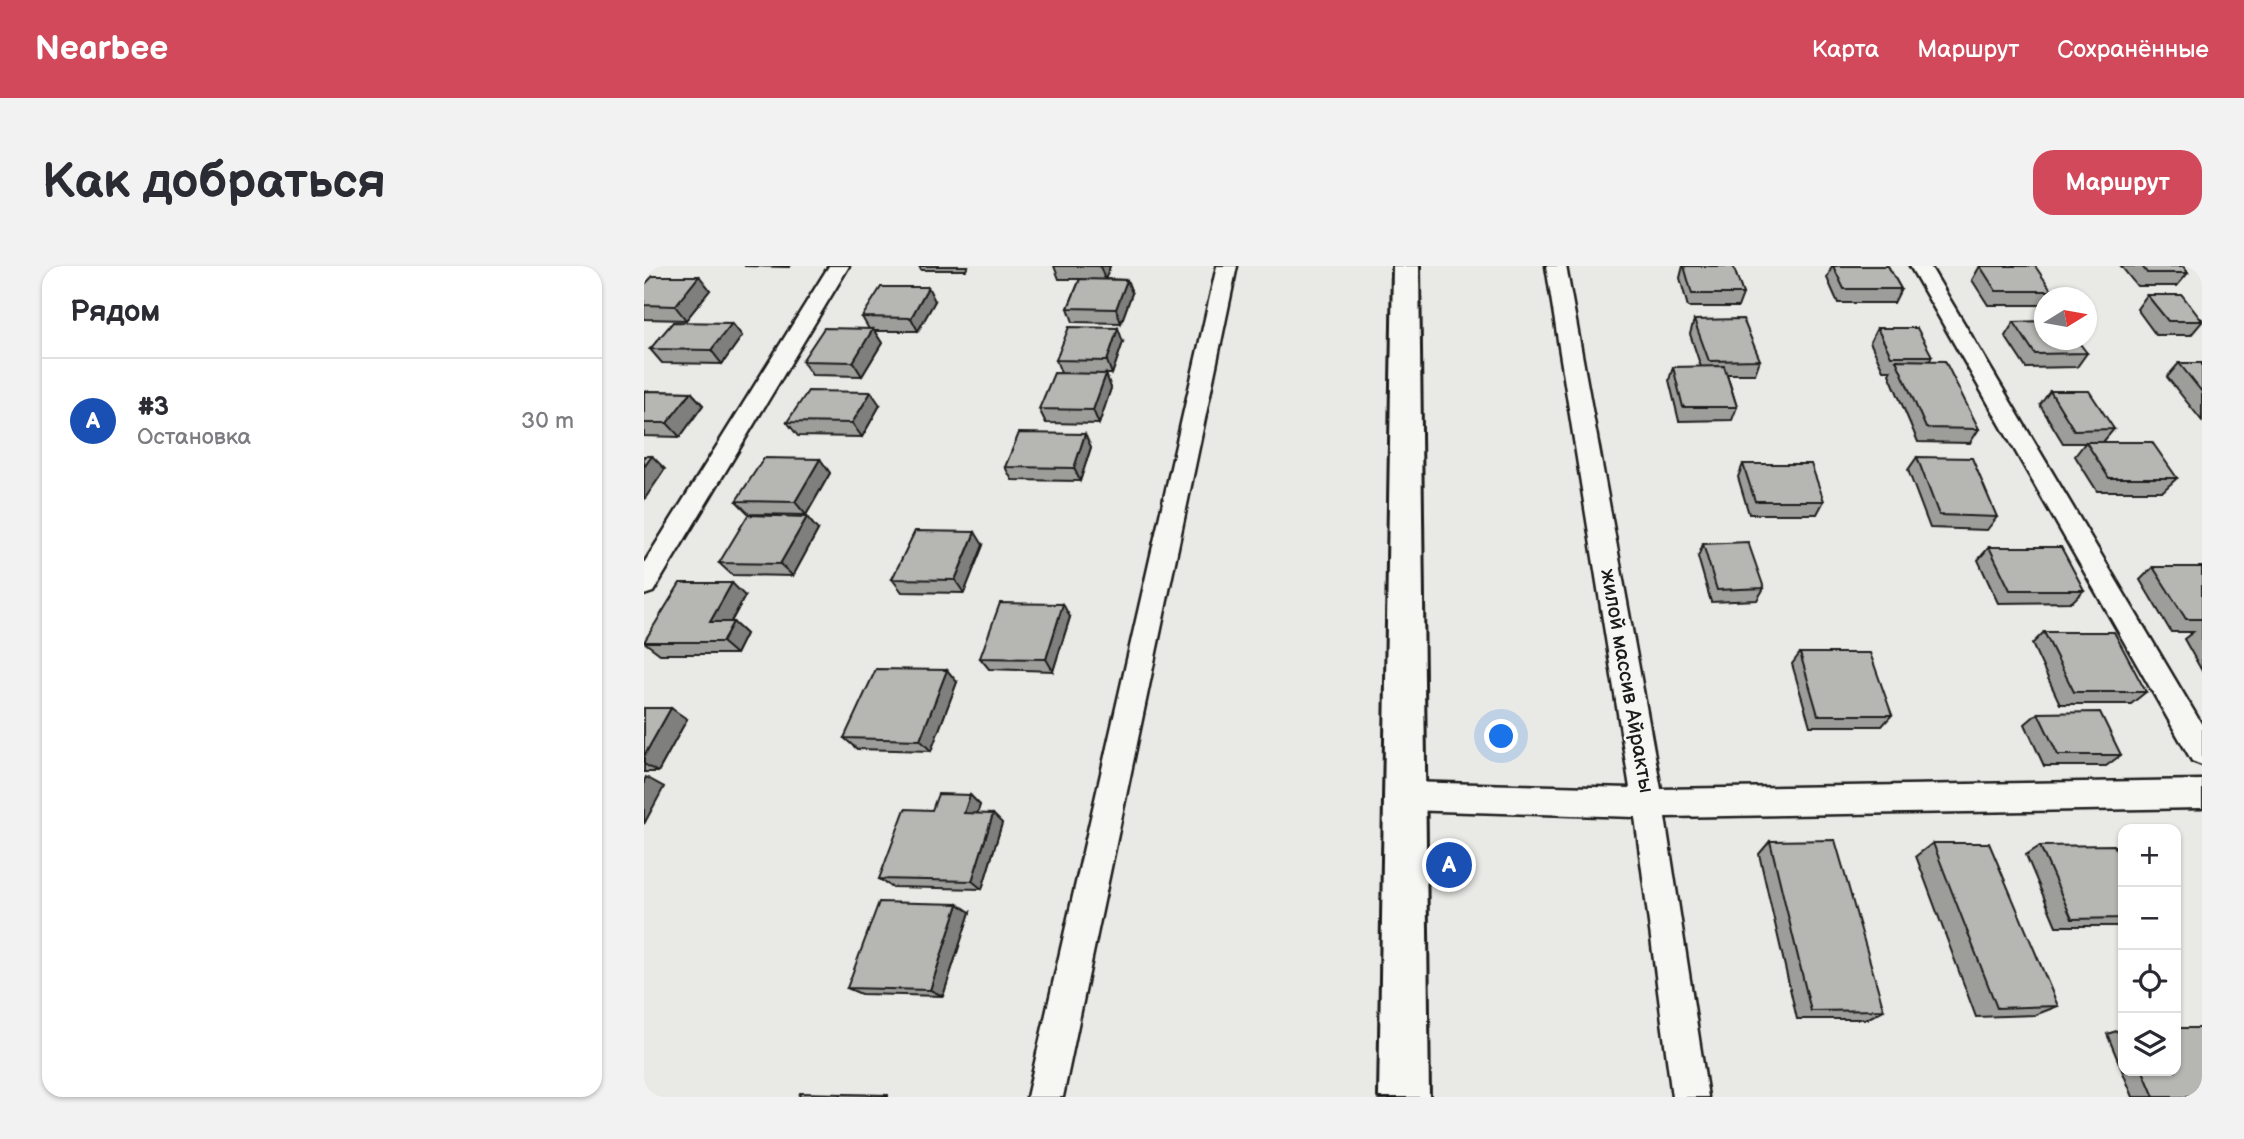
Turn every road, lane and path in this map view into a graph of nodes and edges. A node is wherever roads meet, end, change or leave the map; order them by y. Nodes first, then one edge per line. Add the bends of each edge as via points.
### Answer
1 (839, 266) edge
2 (1227, 266) edge
3 (1406, 266) edge
4 (1556, 266) edge
5 (1920, 266) edge
6 (644, 585) edge
7 (2202, 752) edge
8 (2202, 794) edge
9 (1406, 796) junction
10 (1648, 803) junction
11 (1045, 1097) edge
12 (1404, 1097) edge
13 (1690, 1097) edge

1 - 6 street
2 - 11 street
3 - 9 main road
4 - 10 street, жилой массив Айракты
5 - 7 street
8 - 10 street
9 - 10 street
9 - 12 main road
10 - 13 street, жилой массив Айракты

